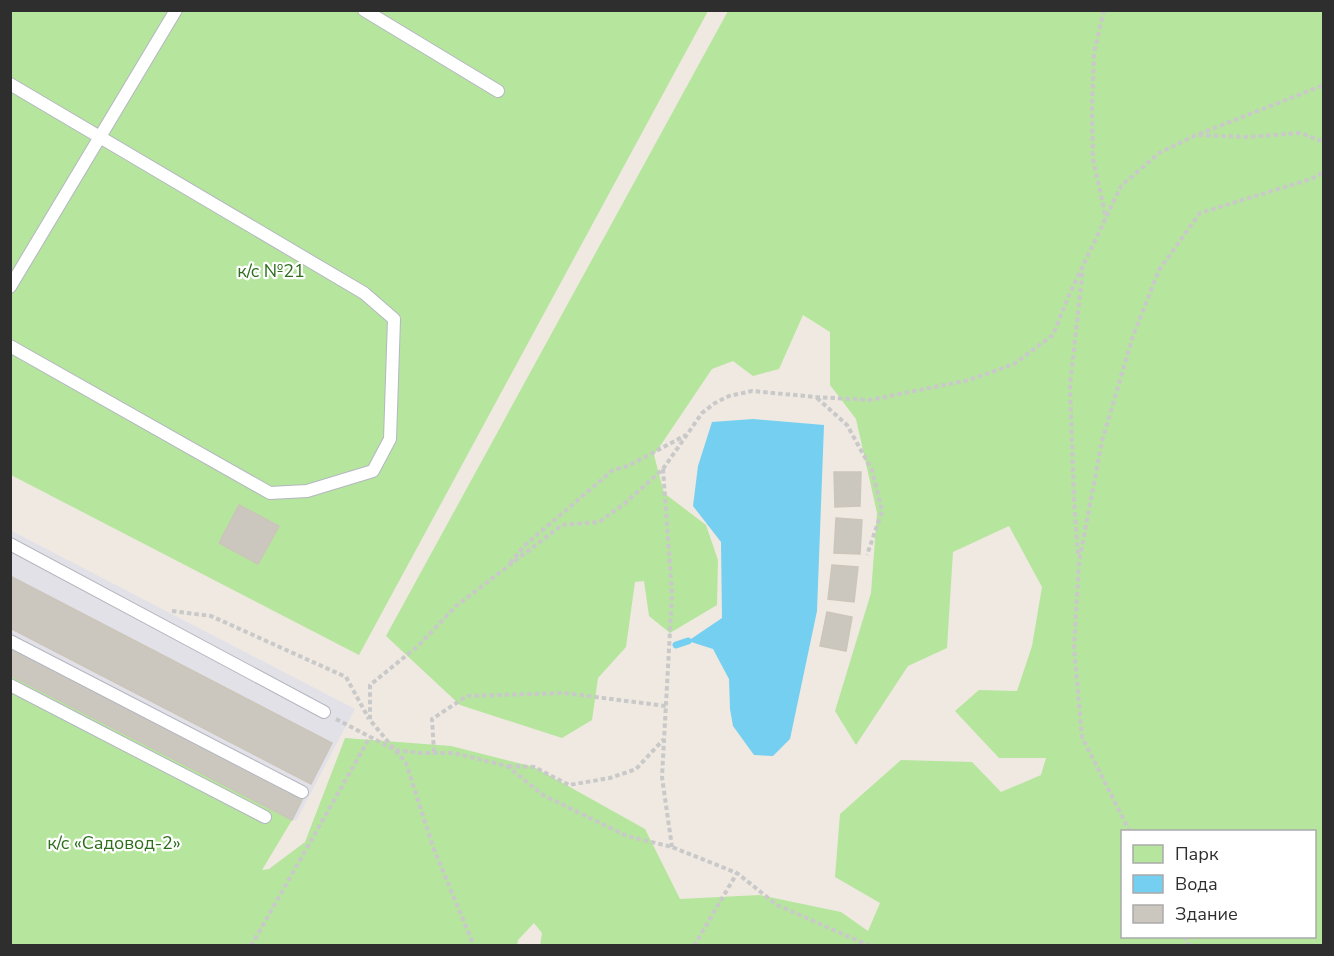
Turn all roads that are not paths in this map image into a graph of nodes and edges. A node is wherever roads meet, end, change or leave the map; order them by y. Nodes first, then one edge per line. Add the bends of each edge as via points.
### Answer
1 (176, 10) edge
2 (364, 10) edge
3 (10, 84) edge
4 (498, 91) dead end
5 (100, 137) junction
6 (10, 287) edge
7 (10, 346) edge
8 (10, 544) edge
9 (10, 641) edge
10 (10, 685) edge
11 (324, 712) road end
12 (302, 792) dead end
13 (265, 817) dead end

1 - 5 lane
2 - 4 lane
3 - 5 lane
5 - 6 lane
5 - 7 lane via 364,293 394,319 390,439 373,471 307,491 270,493
8 - 11 lane
9 - 12 lane
10 - 13 lane

